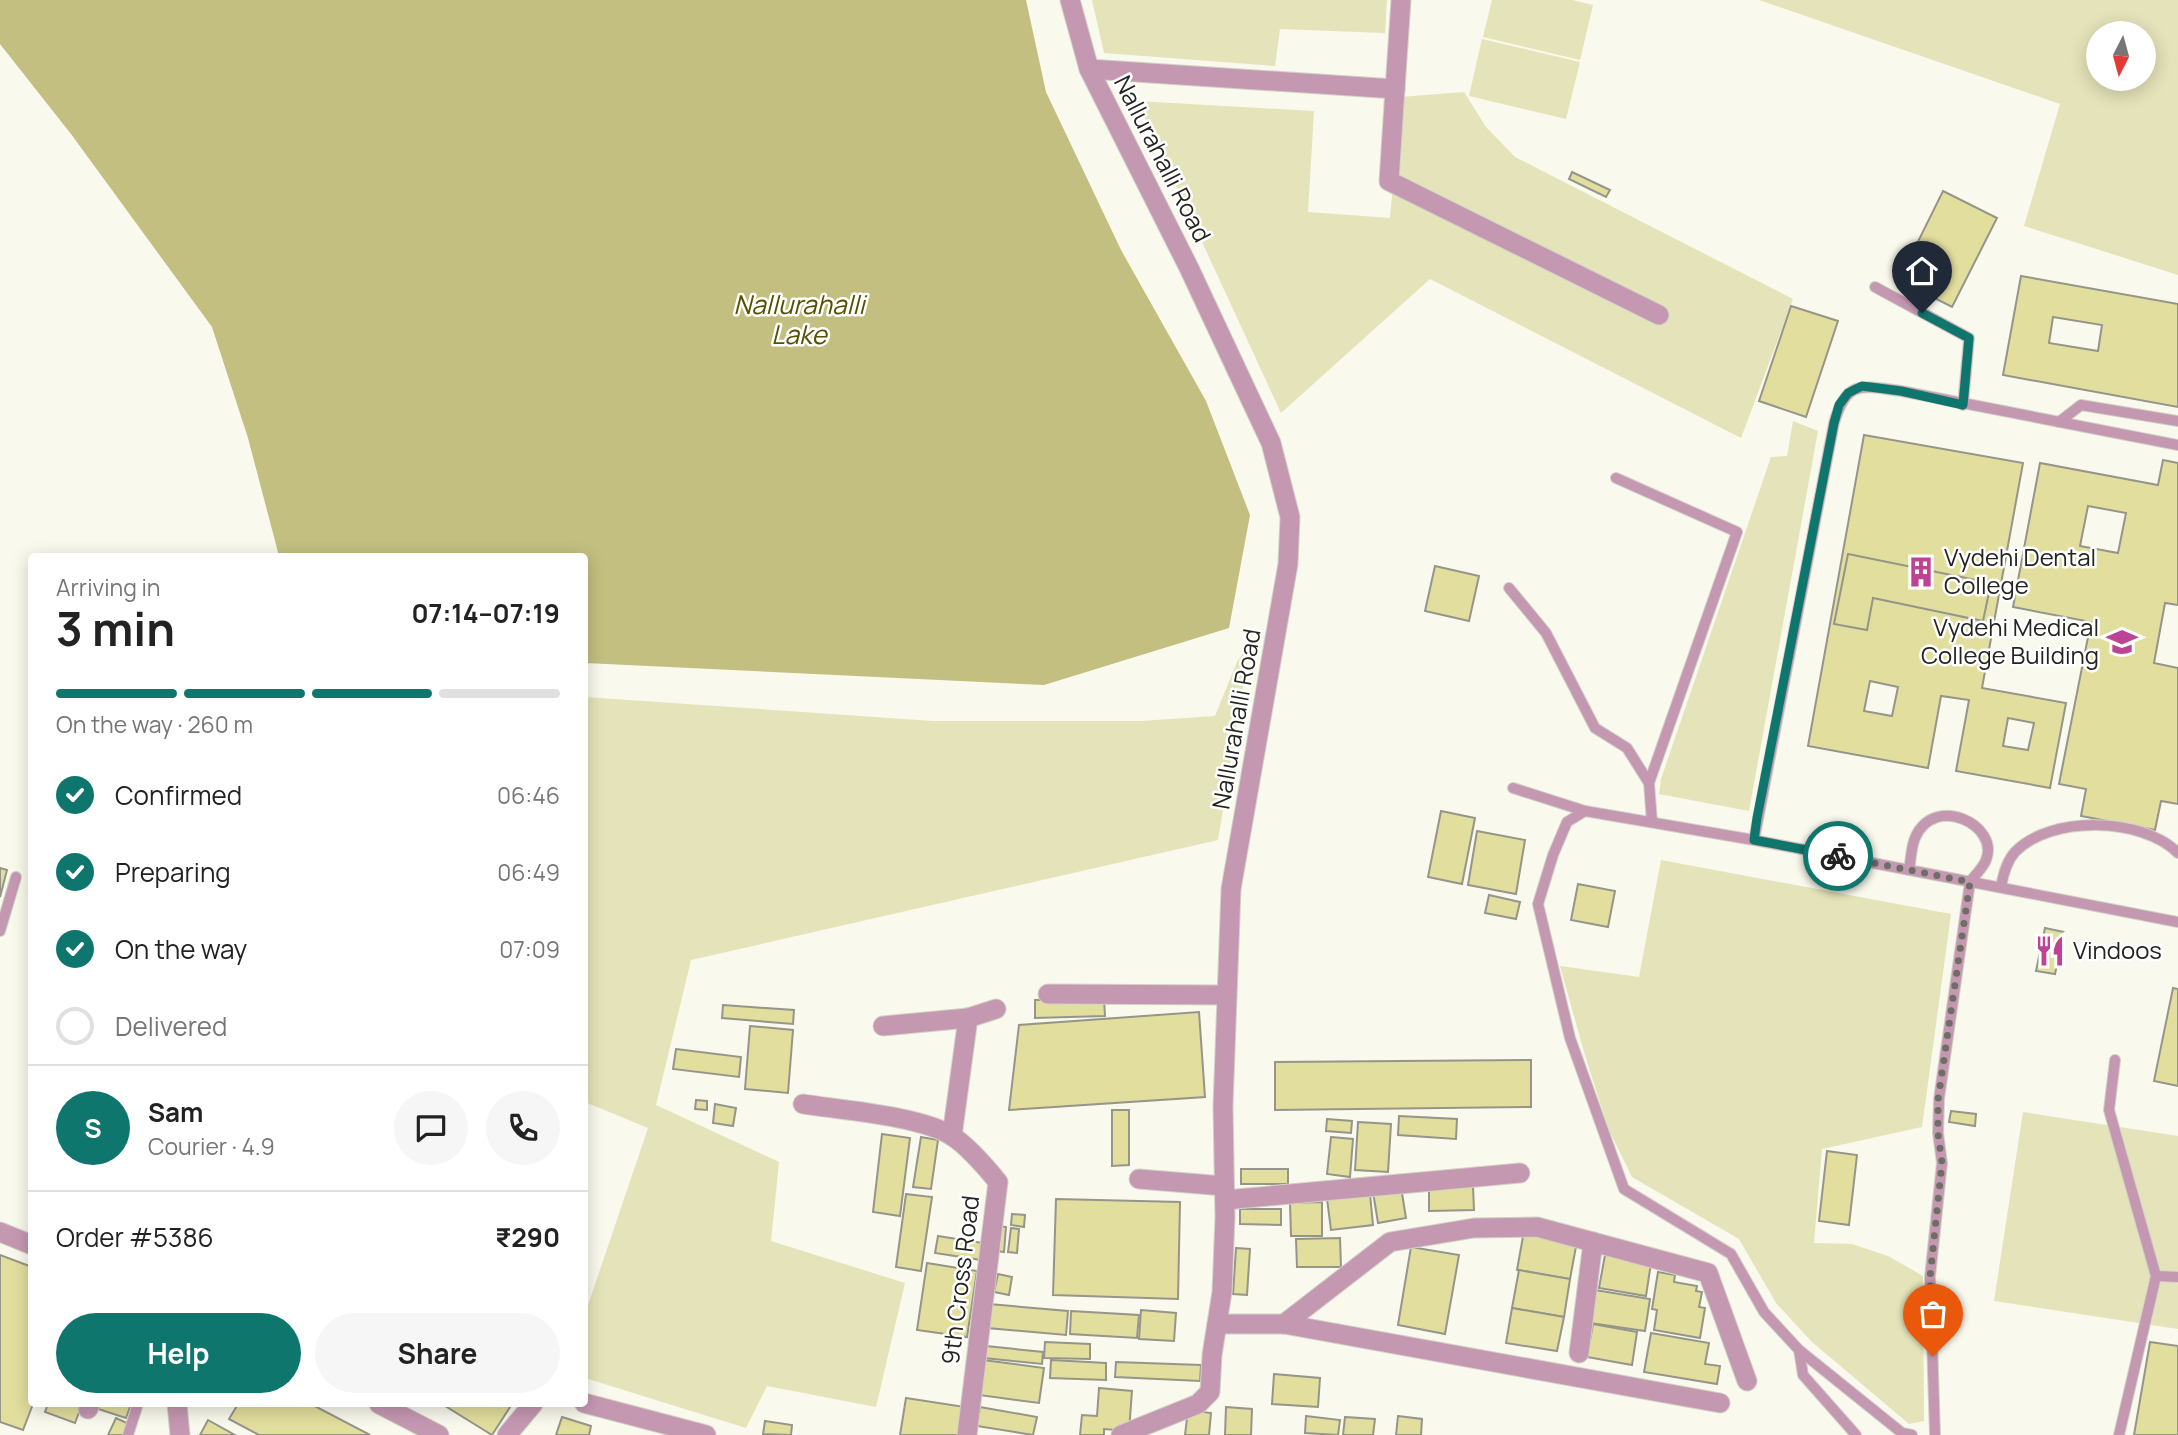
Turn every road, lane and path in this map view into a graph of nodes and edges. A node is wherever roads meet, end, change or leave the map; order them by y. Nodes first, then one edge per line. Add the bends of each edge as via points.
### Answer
1 (1070, 0) edge
2 (1401, 0) edge
3 (1089, 69) junction
4 (1395, 89) junction
5 (1875, 287) dead end
6 (1659, 315) dead end
7 (1963, 405) junction
8 (2178, 421) edge
9 (2059, 422) junction
10 (2178, 445) edge
11 (1616, 478) dead end
12 (1509, 588) dead end
13 (1649, 783) junction
14 (1514, 788) dead end
15 (1585, 810) junction
16 (1651, 822) junction
17 (1754, 840) junction
18 (2178, 853) edge
19 (1909, 870) junction
20 (16, 877) dead end
21 (1970, 882) junction
22 (2001, 887) junction
23 (2178, 922) edge
24 (0, 931) edge
25 (1048, 994) dead end
26 (1227, 995) junction
27 (996, 1009) dead end
28 (968, 1018) junction
29 (883, 1026) dead end
30 (2115, 1060) dead end
31 (803, 1104) dead end
32 (951, 1136) junction
33 (1520, 1173) dead end
34 (1139, 1180) dead end
35 (1225, 1193) junction
36 (0, 1232) edge
37 (1593, 1242) junction
38 (28, 1243) edge
39 (2156, 1276) junction
40 (2178, 1277) edge
41 (1217, 1324) junction
42 (1284, 1324) junction
43 (1799, 1350) junction
44 (1578, 1353) dead end
45 (1747, 1381) dead end
46 (1720, 1403) dead end
47 (588, 1404) edge
48 (137, 1407) edge
49 (177, 1407) edge
50 (385, 1407) edge
51 (530, 1407) edge
52 (128, 1435) edge
53 (180, 1435) edge
54 (439, 1435) edge
55 (507, 1435) edge
56 (706, 1435) edge
57 (967, 1435) edge
58 (1121, 1435) edge
59 (1856, 1435) edge
60 (1912, 1435) edge
61 (1935, 1435) edge
62 (2119, 1435) edge

1 - 3 street, Nallurahalli Road
2 - 4 street
3 - 4 street
3 - 26 street, Nallurahalli Road via 1271,443 1290,517 1289,564 1231,889
4 - 6 street via 1389,181
5 - 7 lane via 1969,338
7 - 9 lane
7 - 17 lane via 1862,386 1848,393 1839,405
8 - 9 lane via 2081,405
9 - 10 lane
11 - 13 lane via 1737,532
12 - 13 lane via 1546,633 1595,728 1627,748
13 - 16 lane
14 - 15 lane
15 - 16 lane
15 - 43 lane via 1567,822 1538,904 1570,1038 1624,1189 1731,1254 1765,1312
16 - 17 lane
17 - 19 lane
18 - 22 lane via 2148,836 2106,824 2064,827 2015,852
19 - 21 lane
19 - 21 lane via 1915,838 1922,827 1941,816 1962,817 1977,828 1987,853
20 - 24 lane
21 - 22 lane
21 - 61 lane via 1938,1100 1942,1163 1930,1277
22 - 23 lane
25 - 26 street
26 - 35 street, Nallurahalli Road
27 - 28 street
28 - 29 street
28 - 32 street
30 - 39 lane via 2109,1110
31 - 32 street, 9th Cross Road via 924,1124
32 - 57 street, 9th Cross Road via 998,1182
33 - 35 street
34 - 35 street
35 - 41 street, Nallurahalli Road via 1223,1292
36 - 38 street
37 - 42 street via 1537,1227 1474,1228 1390,1242
37 - 44 street
37 - 45 street via 1708,1273
39 - 40 lane
39 - 62 lane
41 - 42 street
41 - 58 street, Nallurahalli Road via 1210,1392 1198,1404
42 - 46 street
43 - 59 lane via 1803,1375
43 - 60 lane via 1902,1433
47 - 56 street
48 - 52 lane
49 - 53 street
50 - 54 street
51 - 55 street

